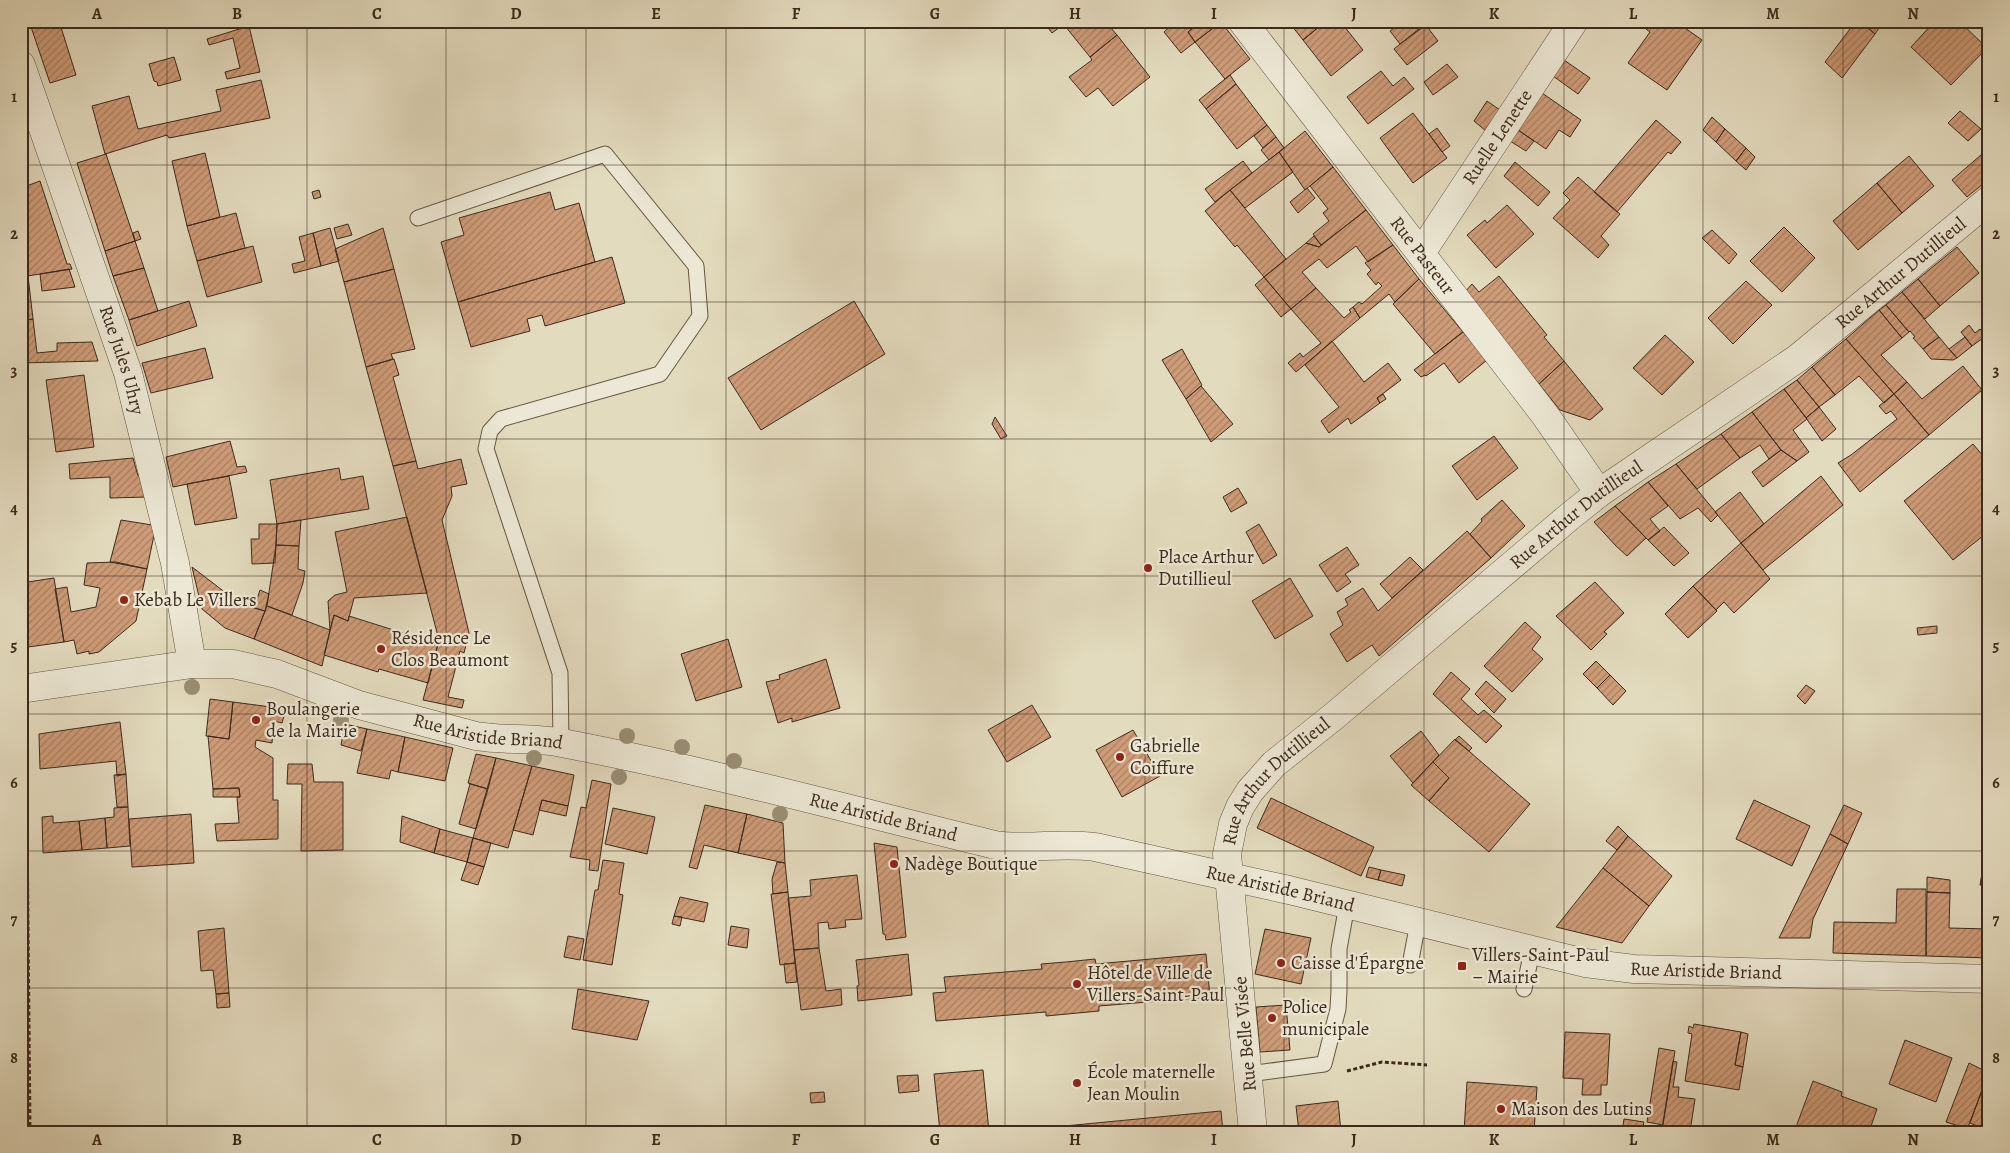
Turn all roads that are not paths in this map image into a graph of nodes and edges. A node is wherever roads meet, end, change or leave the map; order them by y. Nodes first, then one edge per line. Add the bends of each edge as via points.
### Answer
1 (1242, 21) edge
2 (1574, 21) edge
3 (21, 66) edge
4 (1989, 200) edge
5 (418, 218) dead end
6 (1421, 253) junction
7 (1599, 493) junction
8 (192, 664) junction
9 (23, 689) edge
10 (561, 742) junction
11 (1230, 877) junction
12 (1347, 905) junction
13 (1418, 922) junction
14 (1532, 951) junction
15 (1410, 965) dead end
16 (1989, 979) edge
17 (1524, 989) dead end
18 (1249, 1074) junction
19 (1254, 1132) edge

1 - 6 street, Rue Pasteur
2 - 6 street, Ruelle Lenette
3 - 8 street, Rue Jules Uhry via 128,372 175,563
4 - 7 street, Rue Arthur Dutillieul via 1792,362
5 - 10 lane via 605,154 696,266 700,316 660,374 500,420 490,431 486,448 560,673
6 - 7 street, Rue Pasteur via 1545,415
7 - 11 street, Rue Arthur Dutillieul via 1260,778 1240,807 1229,838
8 - 9 street, Rue Aristide Briand
8 - 10 street, Rue Aristide Briand via 233,664 257,669 358,704 476,736
10 - 11 street, Rue Aristide Briand via 995,845 1012,848 1077,844
11 - 12 street, Rue Aristide Briand
11 - 18 street, Rue Belle Visée
12 - 13 street, Rue Aristide Briand
12 - 18 lane via 1339,949 1338,1009 1324,1064
13 - 14 street, Rue Aristide Briand
13 - 15 lane
14 - 16 street, Rue Aristide Briand via 1634,969
14 - 17 lane
18 - 19 street, Rue Belle Visée

